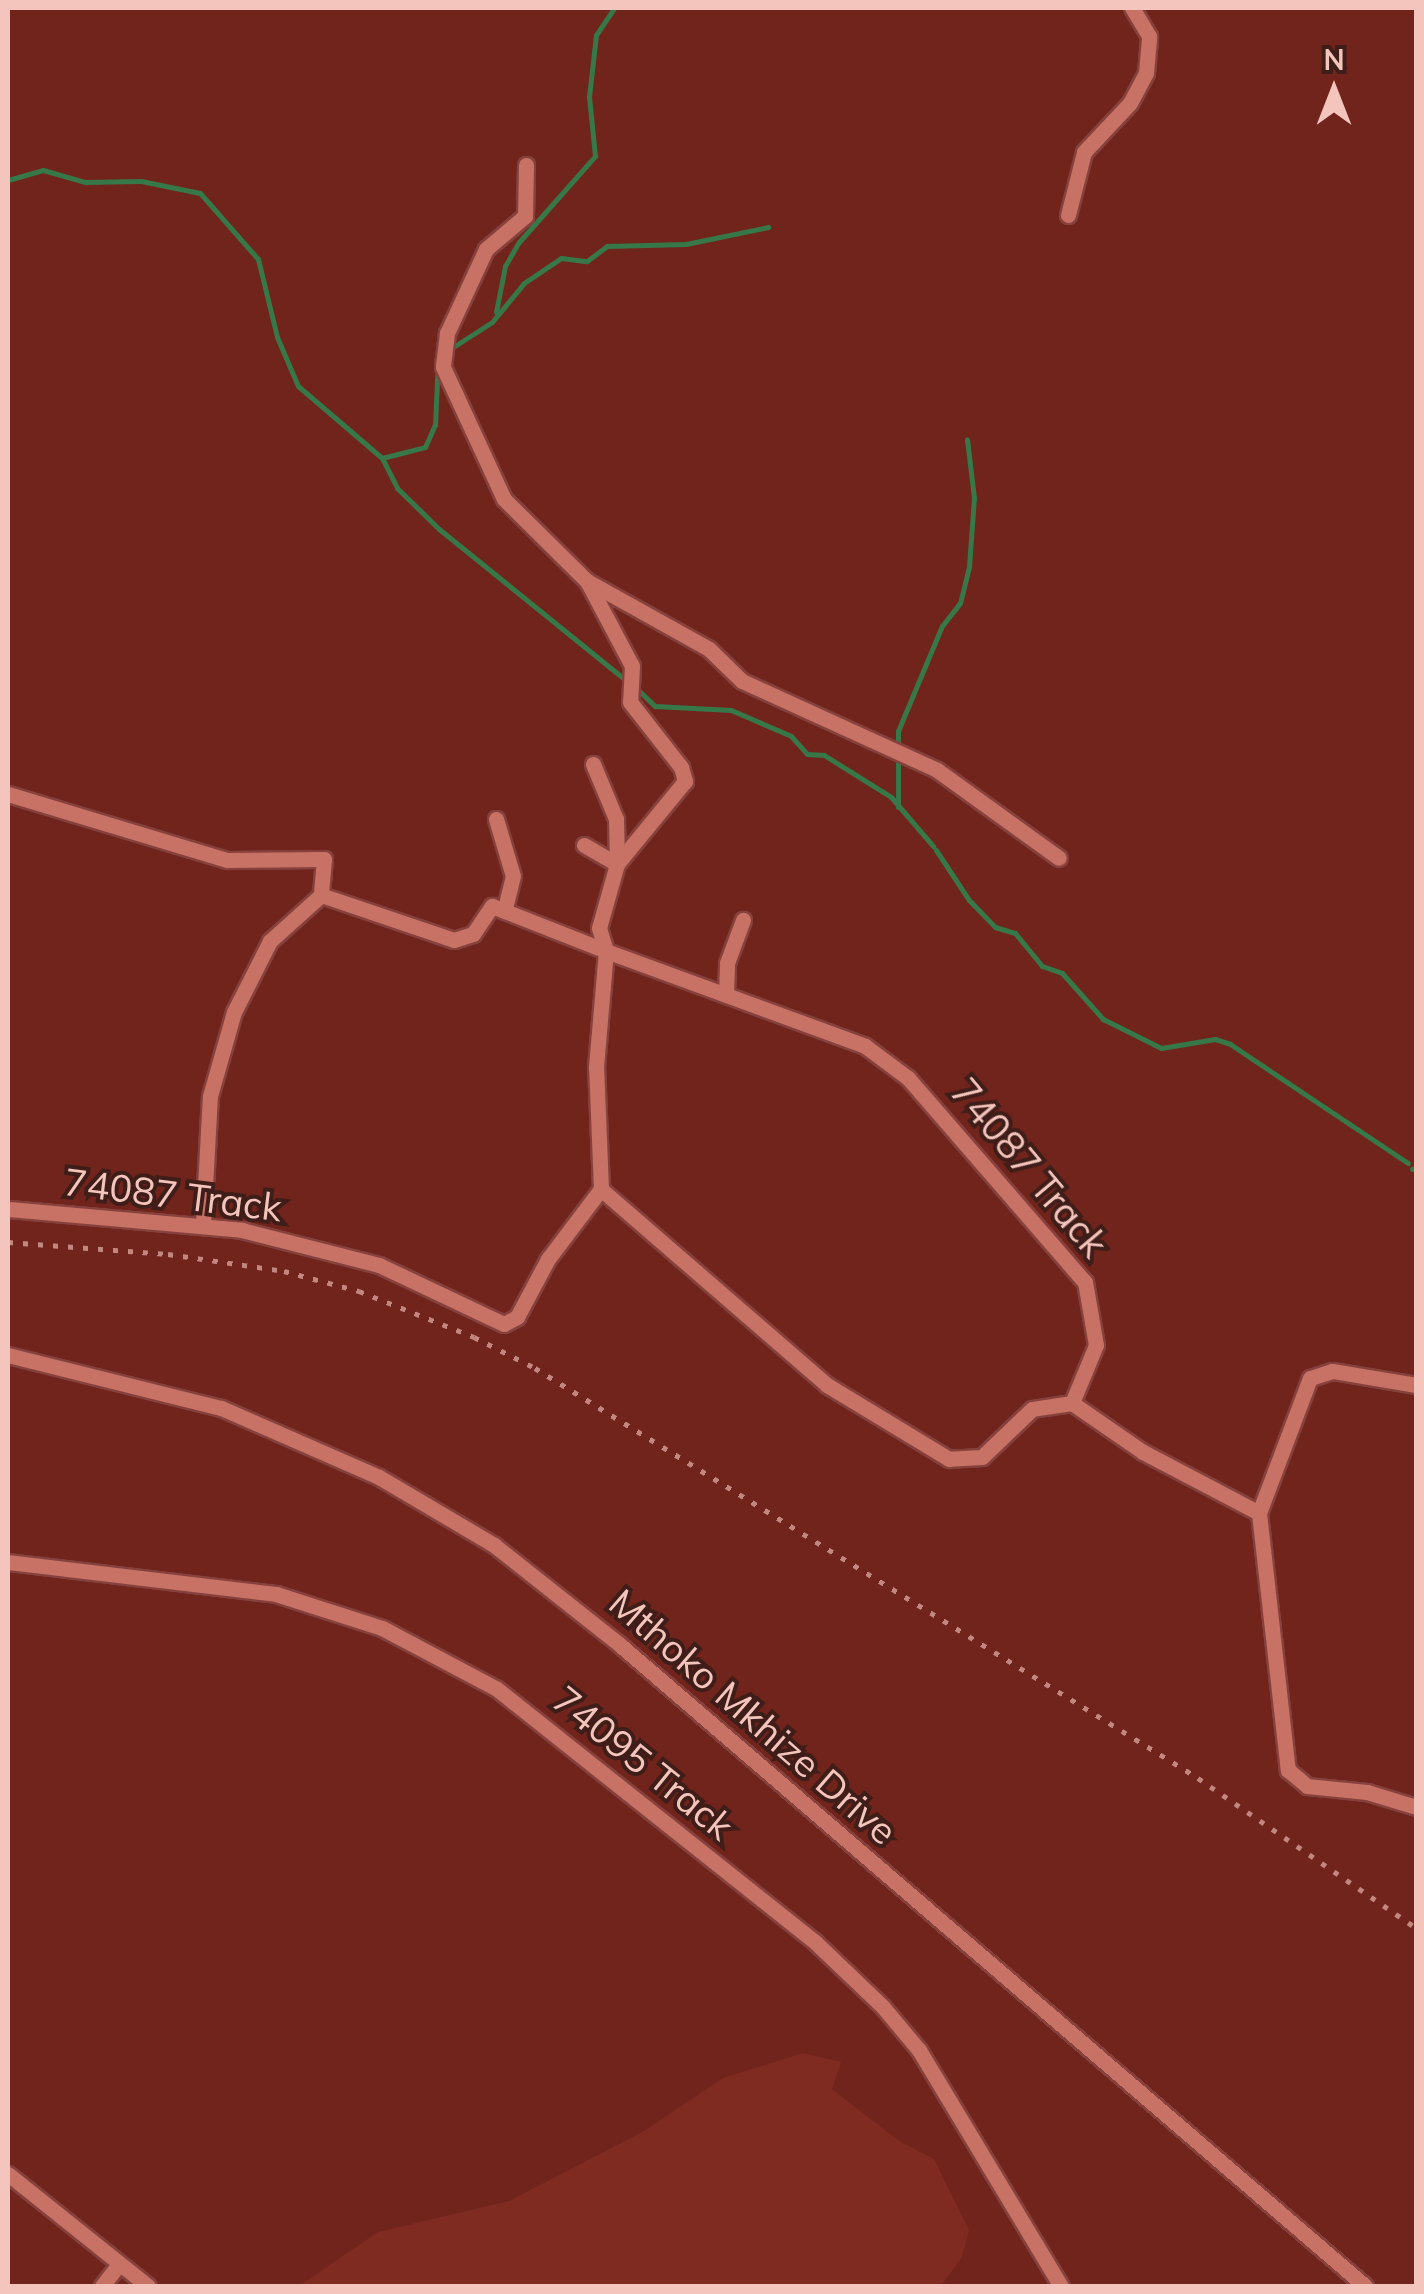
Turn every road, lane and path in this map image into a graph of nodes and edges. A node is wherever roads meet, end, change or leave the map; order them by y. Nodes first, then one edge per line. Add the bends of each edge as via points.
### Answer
1 (1132, 8) edge
2 (526, 165) dead end
3 (1068, 215) dead end
4 (587, 581) junction
5 (593, 764) dead end
6 (8, 794) edge
7 (496, 819) dead end
8 (584, 845) dead end
9 (1059, 858) dead end
10 (617, 864) junction
11 (321, 895) junction
12 (504, 910) junction
13 (744, 920) dead end
14 (606, 950) junction
15 (726, 994) junction
16 (601, 1189) junction
17 (8, 1209) edge
18 (203, 1224) junction
19 (8, 1355) edge
20 (1416, 1385) edge
21 (1072, 1403) junction
22 (1259, 1513) junction
23 (8, 1562) edge
24 (1416, 1807) edge
25 (8, 2174) edge
26 (1338, 2262) junction
27 (120, 2264) junction
28 (102, 2286) edge
29 (148, 2286) edge
30 (1061, 2286) edge
31 (1357, 2286) edge
32 (1365, 2286) edge

1 - 3 street via 1149,36 1146,73 1130,104 1084,152
2 - 4 street via 525,216 486,250 446,332 444,367 504,499
4 - 9 street via 709,649 742,682 937,770
4 - 10 street via 632,666 630,702 682,766 685,781
5 - 10 street via 616,818
6 - 11 street via 227,860 324,859
7 - 12 street via 513,876
8 - 10 street
10 - 14 street via 599,928
11 - 12 street via 454,940 472,934 492,906
11 - 18 street via 270,941 234,1012 210,1096
12 - 14 street, 74087 Track
13 - 15 street via 726,963
14 - 15 street, 74087 Track
14 - 16 street via 596,1067
15 - 21 street, 74087 Track via 884,1058 1050,1235 1085,1282 1097,1329 1091,1363
16 - 18 street, 74087 Track via 548,1258 517,1317 504,1324 378,1265
16 - 21 street via 827,1385 949,1459 982,1458 1032,1409
17 - 18 street, 74087 Track
19 - 26 street, Mthoko Mkhize Drive via 146,1385 238,1414 379,1476 494,1545 634,1657
20 - 22 street via 1332,1371 1310,1378
21 - 22 street via 1143,1452
22 - 24 street via 1288,1770 1307,1786 1367,1792
23 - 30 street, 74095 Track via 276,1594 382,1628 497,1689 814,1942 883,2007 919,2050
25 - 27 street
26 - 31 street
26 - 32 street, Mthoko Mkhize Drive
27 - 28 street
27 - 29 street

